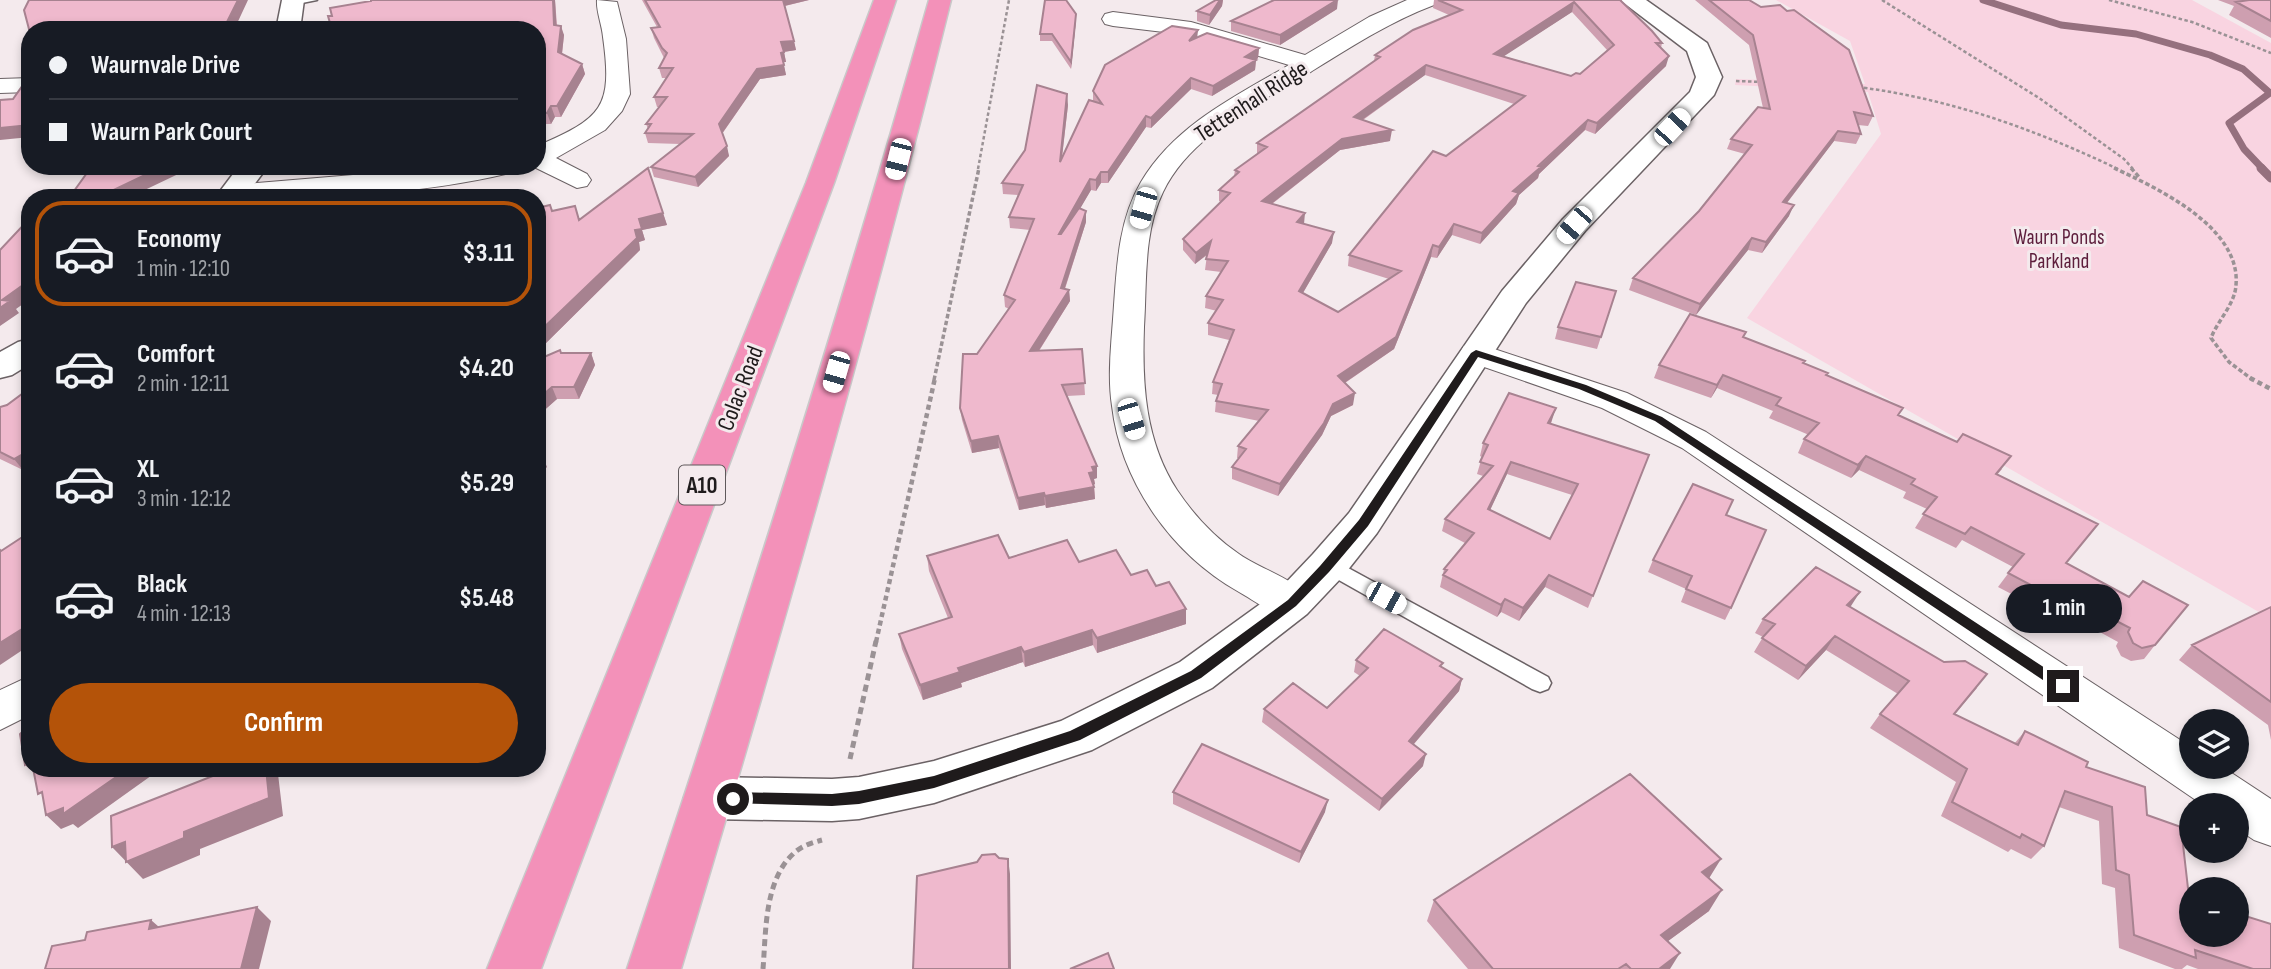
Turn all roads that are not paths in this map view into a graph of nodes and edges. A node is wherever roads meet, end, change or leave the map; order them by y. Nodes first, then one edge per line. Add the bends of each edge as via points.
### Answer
1 (885, 0) edge
2 (940, 0) edge
3 (1426, 0) edge
4 (1631, 0) edge
5 (299, 1) edge
6 (606, 2) dead end
7 (1113, 19) dead end
8 (291, 21) edge
9 (1308, 63) junction
10 (21, 85) edge
11 (0, 86) edge
12 (546, 152) edge
13 (546, 162) edge
14 (247, 175) edge
15 (457, 175) edge
16 (577, 180) dead end
17 (237, 189) edge
18 (306, 189) edge
19 (1476, 353) junction
20 (21, 354) edge
21 (0, 367) edge
22 (1328, 565) junction
23 (1292, 603) junction
24 (1540, 683) dead end
25 (21, 699) edge
26 (0, 712) edge
27 (708, 798) junction
28 (2271, 825) edge
29 (514, 969) edge
30 (654, 969) edge

1 - 29 highway, Colac Road / A10 via 820,183
2 - 27 highway via 891,186
3 - 9 street, Tettenhall Ridge
4 - 19 street via 1698,47 1709,81 1694,103 1544,260
5 - 8 street
6 - 12 street via 616,46 617,98 592,127
7 - 9 street via 1191,29
9 - 23 street, Tettenhall Ridge via 1192,138 1155,181 1136,230 1126,369 1131,419 1158,490 1184,526 1216,557
10 - 11 street
13 - 16 street
14 - 17 street
15 - 18 street
19 - 22 street via 1363,523
19 - 28 street via 1583,387 1658,419
20 - 21 street
22 - 23 street
22 - 24 lane
23 - 27 street via 1196,674 1075,736 934,782 859,798
25 - 26 street
27 - 30 highway

